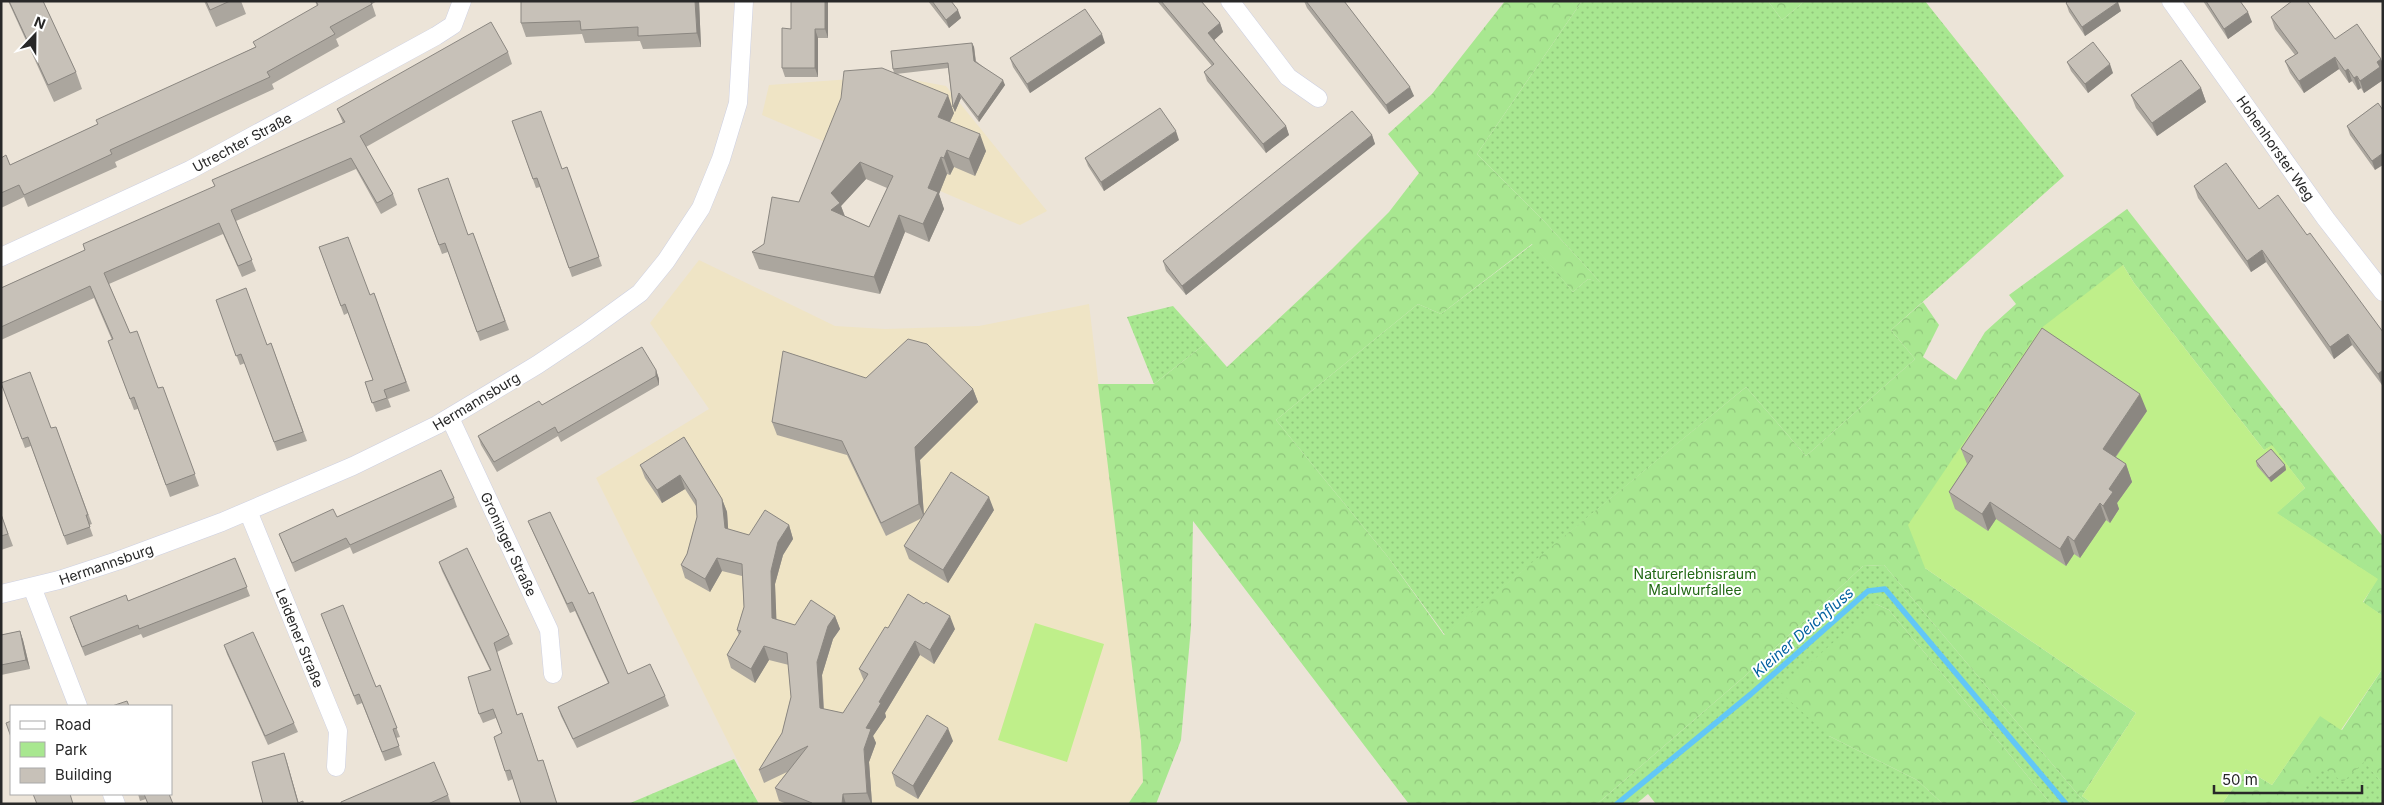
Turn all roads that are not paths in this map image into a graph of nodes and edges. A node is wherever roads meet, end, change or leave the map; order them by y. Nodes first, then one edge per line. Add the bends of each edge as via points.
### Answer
1 (462, 1) edge
2 (744, 1) edge
3 (1230, 1) edge
4 (2171, 1) edge
5 (1318, 98) dead end
6 (1, 257) edge
7 (2383, 292) edge
8 (450, 418) junction
9 (248, 511) junction
10 (32, 587) junction
11 (1, 594) edge
12 (552, 674) dead end
13 (78, 705) edge
14 (336, 768) dead end

1 - 6 street, Utrechter Straße via 453,25 436,36 190,170
2 - 8 street, Hermannsburg via 741,76 730,131 701,208 666,261 640,293 585,333
3 - 5 street via 1288,77
4 - 7 street, Hohenhorster Weg via 2326,219
8 - 9 street, Hermannsburg via 353,466
8 - 12 street, Groninger Straße via 549,630
9 - 10 street, Hermannsburg via 117,561
9 - 14 street, Leidener Straße via 338,731
10 - 11 street, Hermannsburg
10 - 13 street

